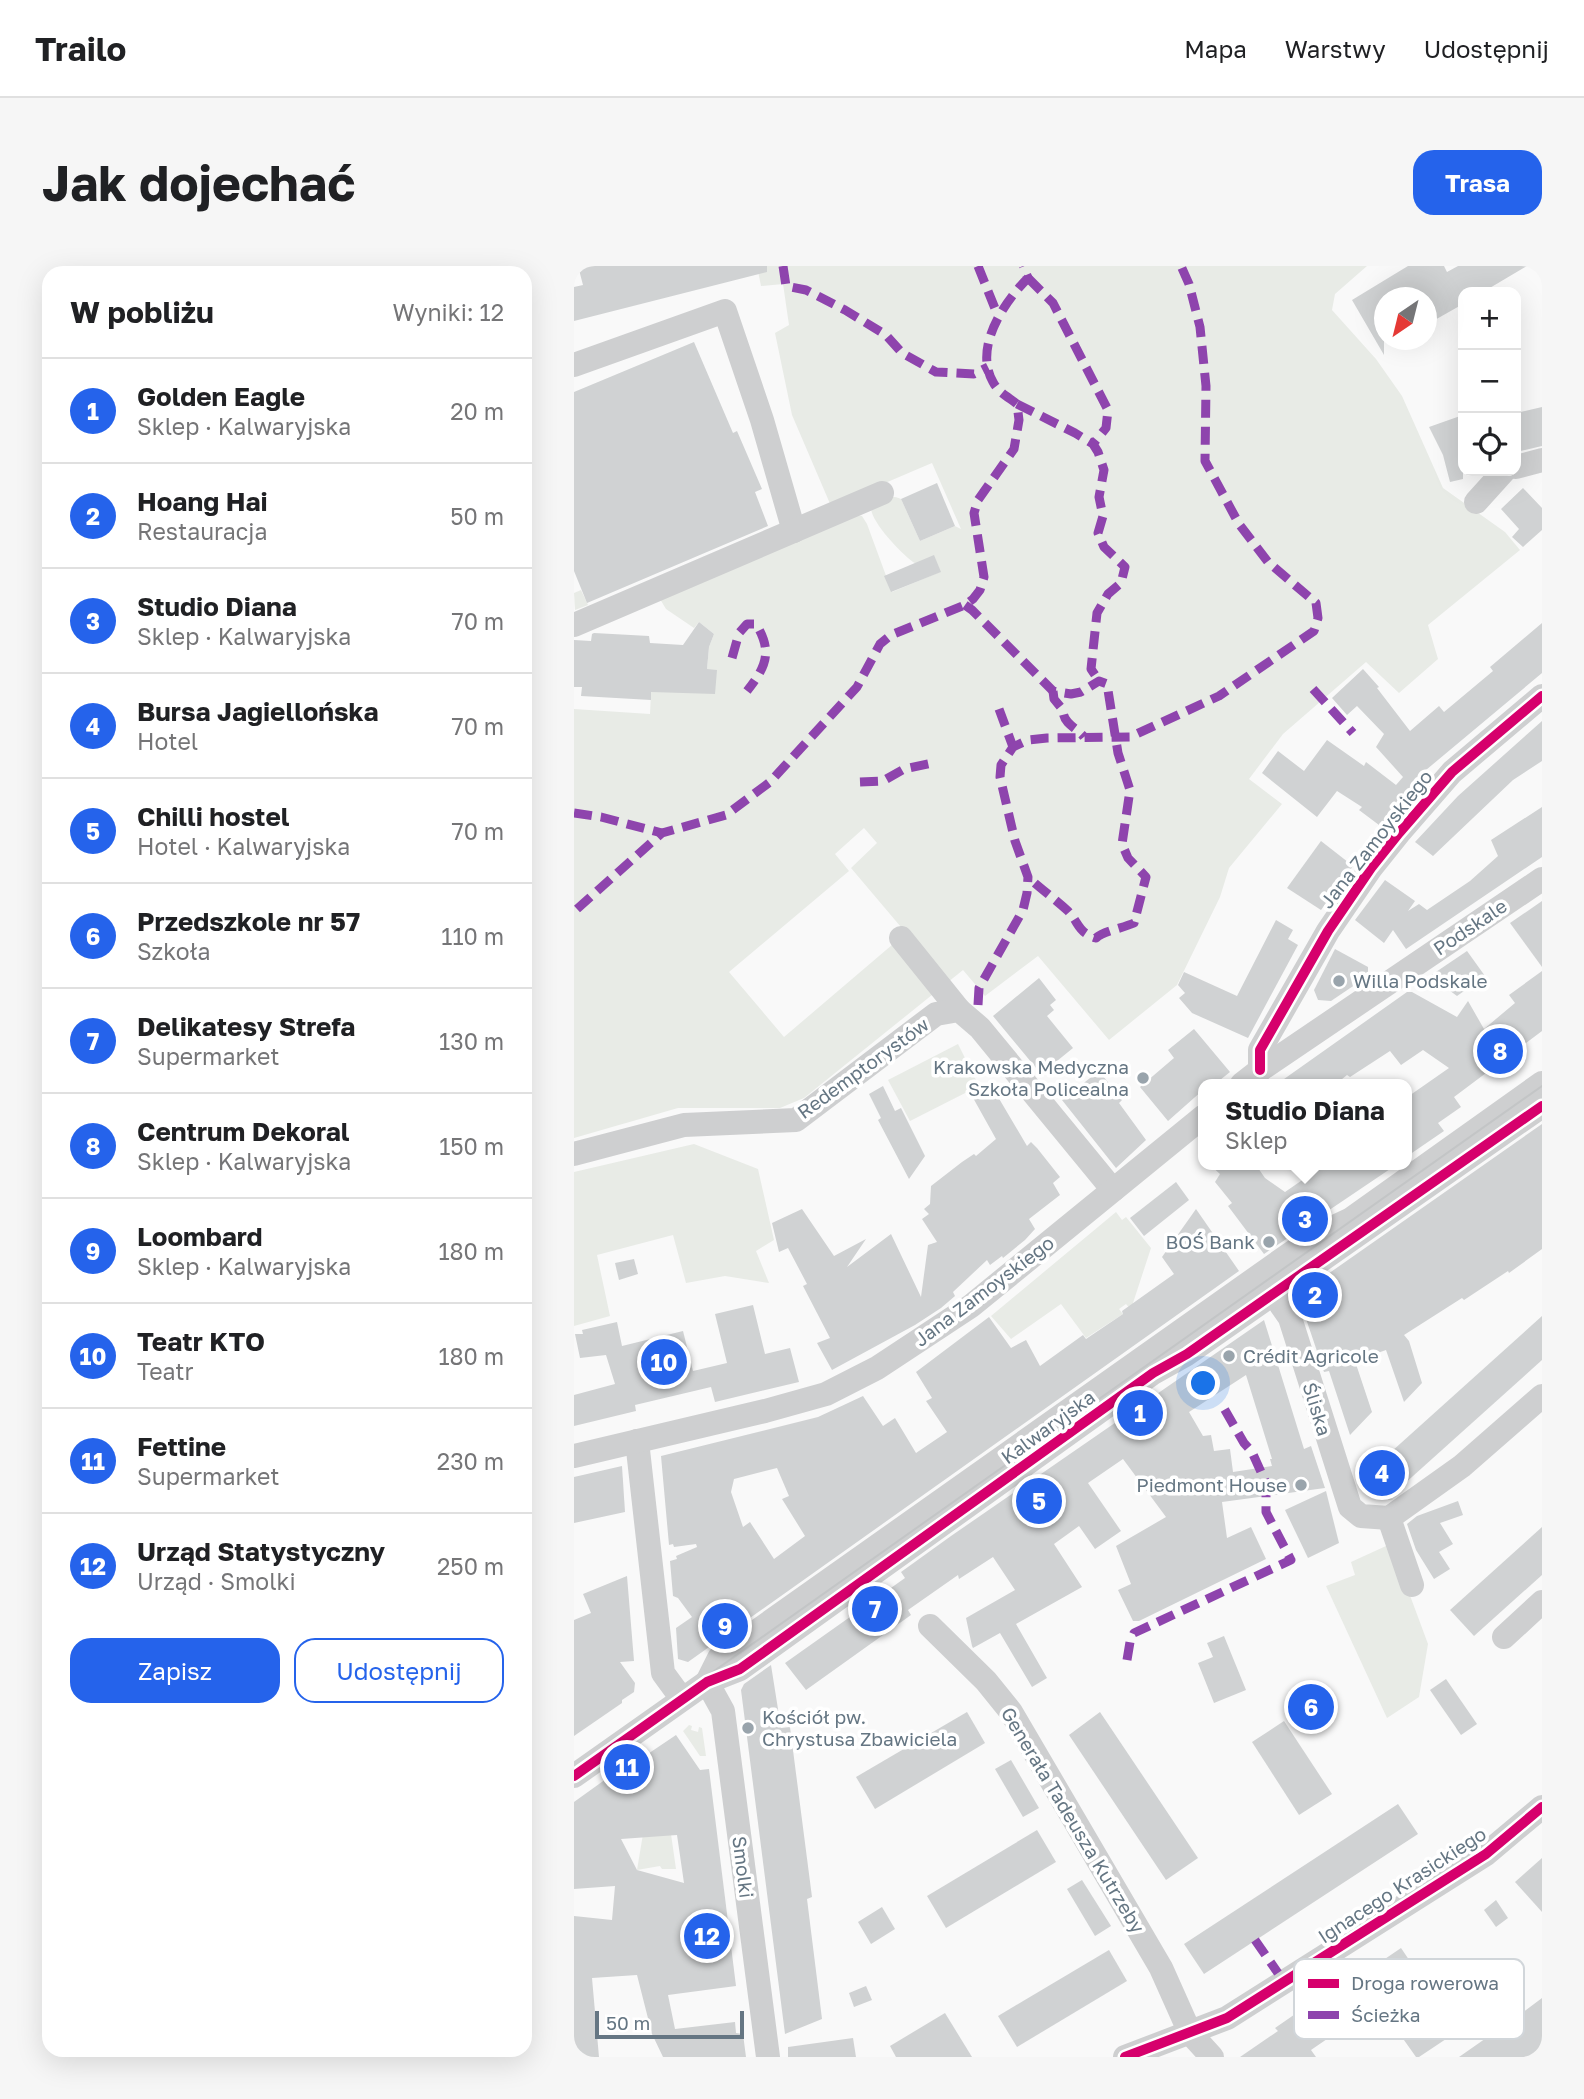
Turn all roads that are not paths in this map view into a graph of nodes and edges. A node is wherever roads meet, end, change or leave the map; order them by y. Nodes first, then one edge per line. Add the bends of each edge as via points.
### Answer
1 (574, 365) edge
2 (1542, 460) edge
3 (1521, 466) edge
4 (1499, 476) edge
5 (882, 493) dead end
6 (1476, 502) dead end
7 (794, 531) junction
8 (574, 625) edge
9 (1542, 696) edge
10 (1542, 879) edge
11 (901, 938) dead end
12 (959, 1010) junction
13 (1251, 1077) edge
14 (1542, 1083) edge
15 (1542, 1106) edge
16 (1198, 1120) edge
17 (574, 1154) edge
18 (1113, 1190) junction
19 (1267, 1284) junction
20 (1542, 1396) edge
21 (637, 1441) junction
22 (574, 1456) edge
23 (1389, 1518) junction
24 (1412, 1584) dead end
25 (1542, 1602) edge
26 (930, 1626) dead end
27 (1504, 1637) dead end
28 (707, 1682) junction
29 (682, 1699) junction
30 (574, 1776) edge
31 (1542, 1807) edge
32 (1320, 1959) edge
33 (1294, 1976) edge
34 (1190, 2033) junction
35 (768, 2057) edge
36 (1125, 2057) edge
37 (1212, 2057) edge

1 - 7 street via 724,311
2 - 3 street
4 - 6 street
5 - 7 street
7 - 8 street
9 - 13 street, Jana Zamoyskiego via 1452,772 1371,868 1328,930 1260,1050
10 - 13 street, Podskale
11 - 12 street
12 - 17 street, Redemptorystów via 936,1014 796,1120 684,1125
12 - 18 street via 980,1028
14 - 19 street, Kalwaryjska via 1351,1219 1318,1234
15 - 19 street, Kalwaryjska
16 - 18 street, Jana Zamoyskiego
18 - 21 street, Jana Zamoyskiego via 971,1306 877,1368 826,1394
19 - 23 street, Śliska via 1290,1318 1342,1452 1346,1500 1354,1512 1367,1518
19 - 28 street, Kalwaryjska via 719,1658
20 - 23 street via 1462,1466
21 - 22 street, Jana Zamoyskiego
21 - 29 street via 663,1673
23 - 24 street
25 - 27 street
26 - 34 street, Generała Tadeusza Kutrzeby via 1011,1712 1161,1968
28 - 29 street, Kalwaryjska
28 - 35 street, Smolki via 723,1711
29 - 30 street, Kalwaryjska
31 - 32 street, Ignacego Krasickiego via 1486,1854
33 - 34 street, Ignacego Krasickiego via 1227,2018
34 - 36 street, Ignacego Krasickiego
34 - 37 street, Generała Tadeusza Kutrzeby

